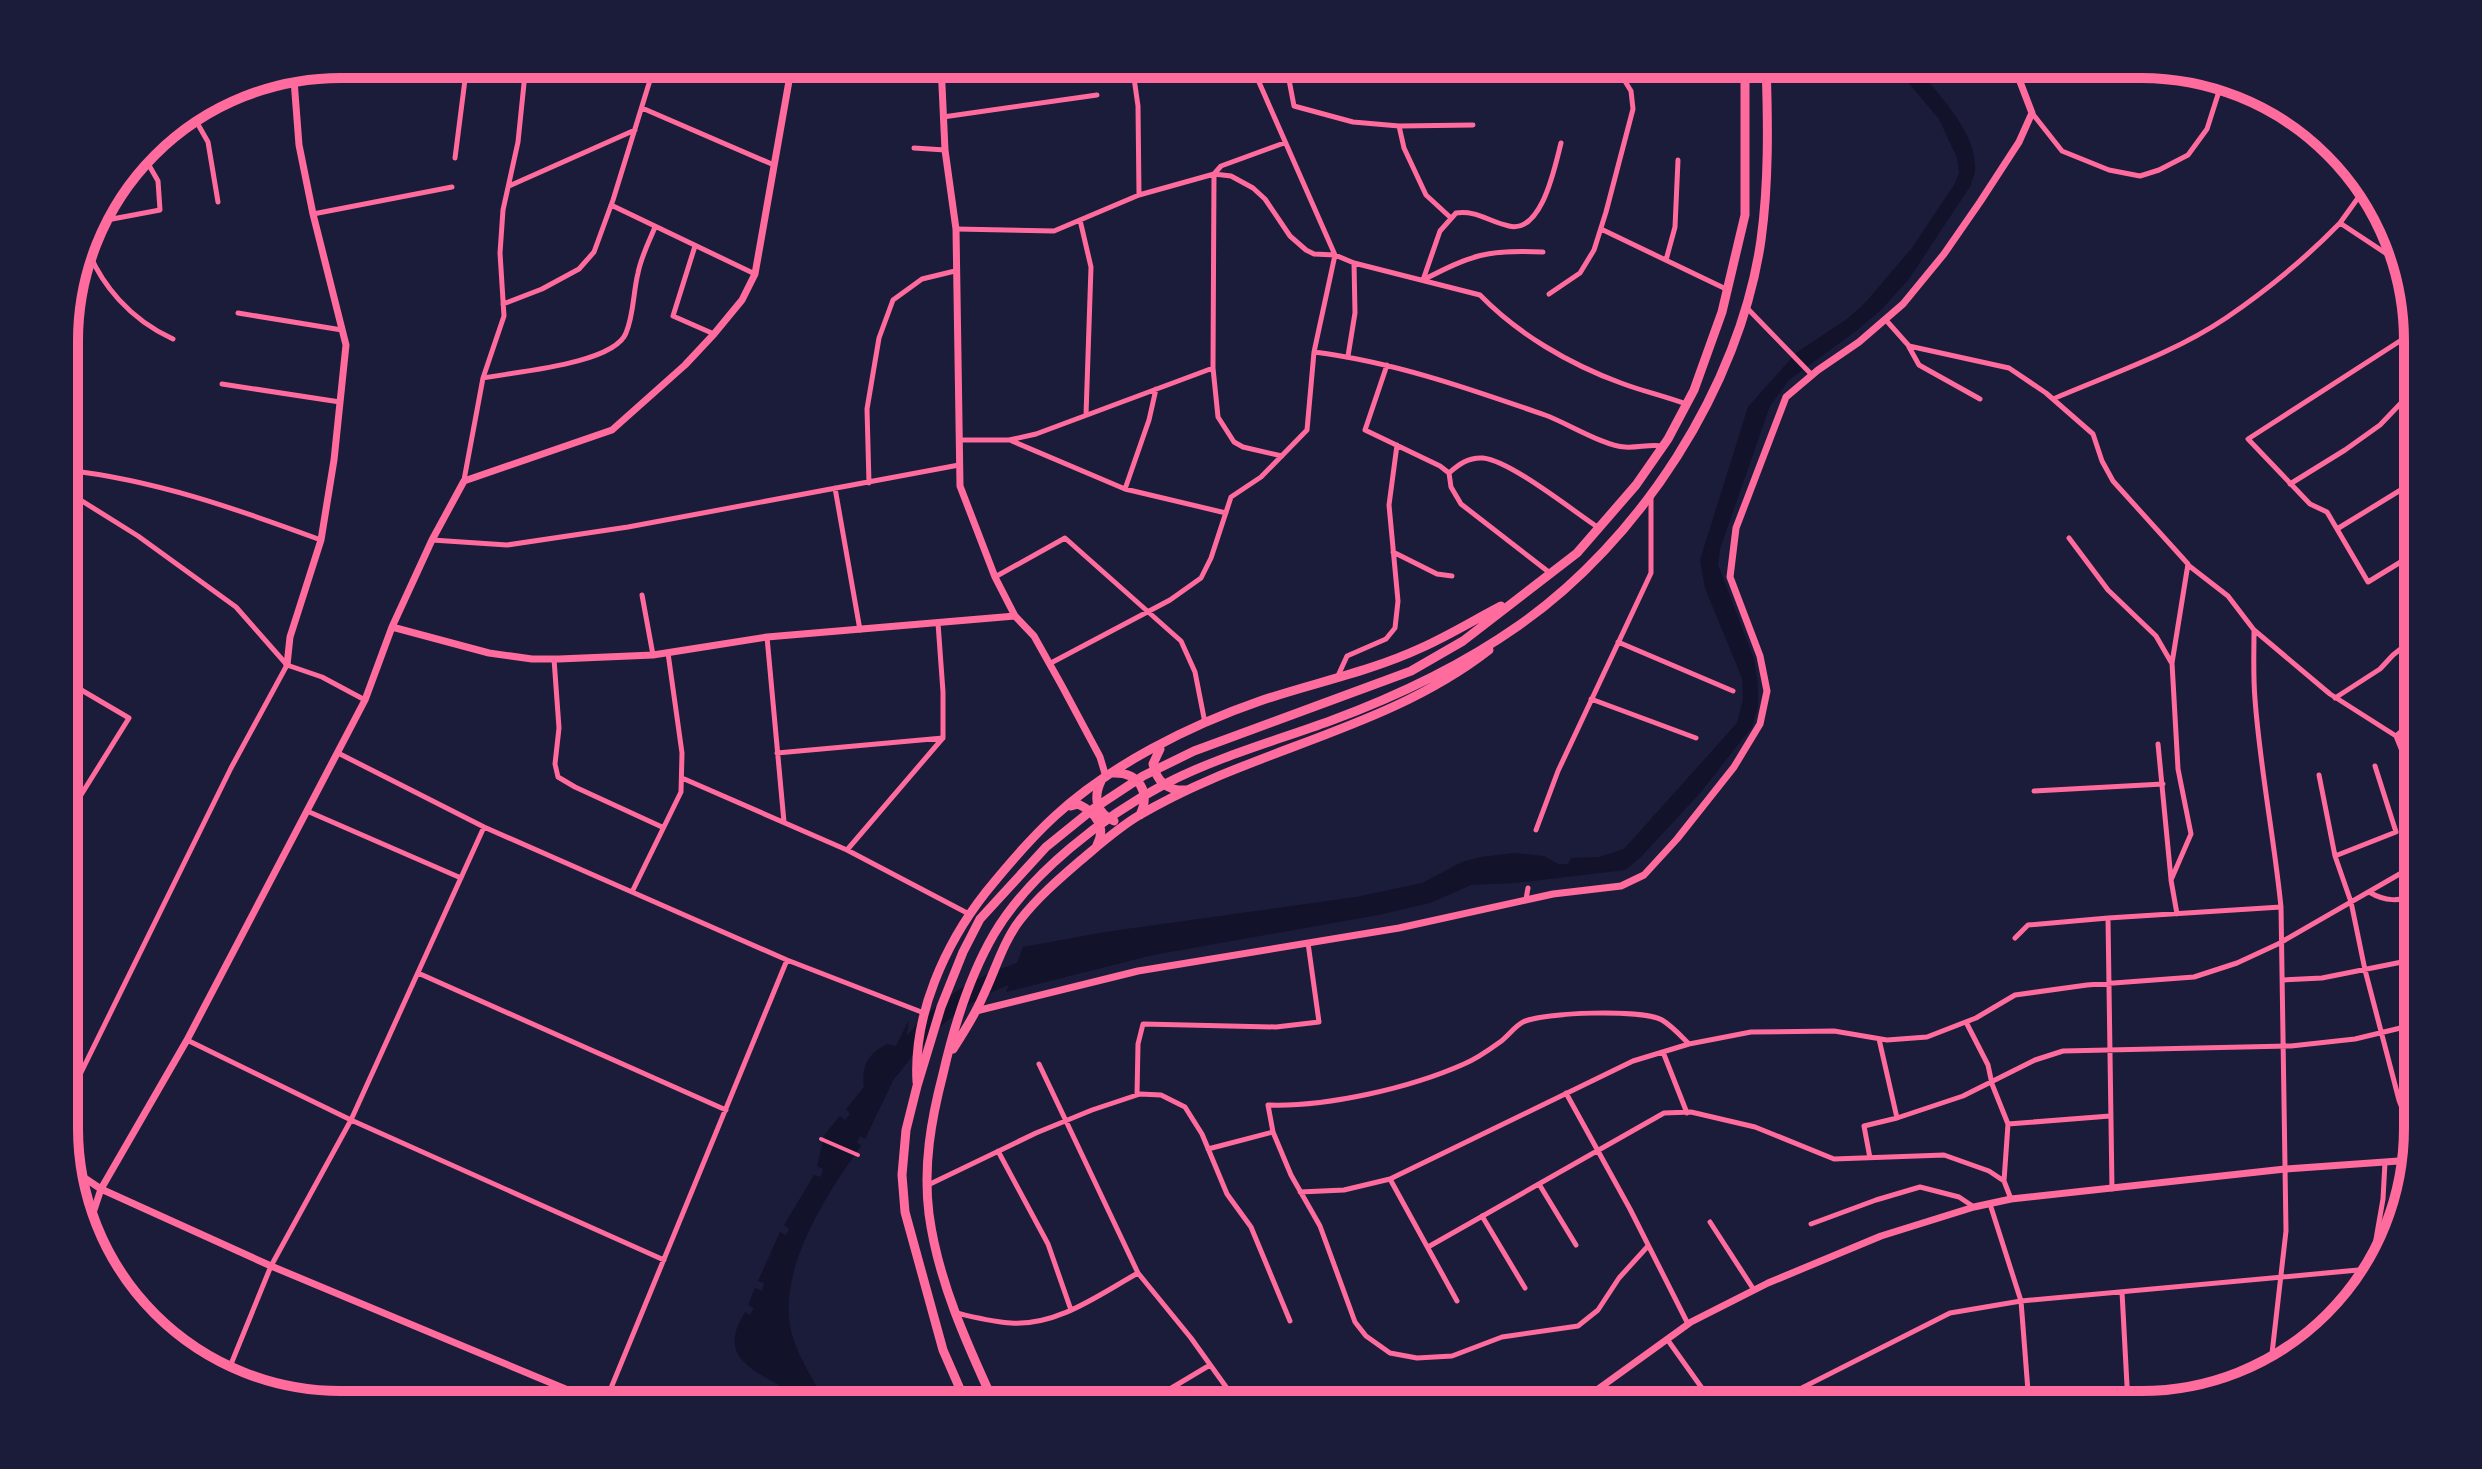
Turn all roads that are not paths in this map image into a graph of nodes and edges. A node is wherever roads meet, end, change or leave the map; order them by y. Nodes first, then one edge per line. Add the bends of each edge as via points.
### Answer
1 (465, 78) edge
2 (525, 78) edge
3 (651, 78) edge
4 (790, 78) edge
5 (941, 78) edge
6 (1134, 78) edge
7 (1257, 78) edge
8 (1289, 78) edge
9 (1621, 78) edge
10 (1628, 78) edge
11 (1745, 78) edge
12 (1766, 78) edge
13 (2018, 78) edge
14 (295, 82) edge
15 (1626, 83) junction
16 (2219, 90) edge
17 (1097, 95) dead end
18 (642, 108) junction
19 (2032, 113) junction
20 (942, 117) junction
21 (196, 121) edge
22 (1473, 125) dead end
23 (1399, 126) junction
24 (635, 130) junction
25 (1284, 143) junction
26 (1561, 143) dead end
27 (914, 148) dead end
28 (945, 150) junction
29 (455, 158) dead end
30 (1678, 160) dead end
31 (147, 163) edge
32 (774, 165) junction
33 (1214, 174) junction
34 (508, 186) junction
35 (452, 187) dead end
36 (1139, 195) junction
37 (2360, 195) edge
38 (218, 202) dead end
39 (611, 205) junction
40 (313, 214) junction
41 (1451, 218) junction
42 (107, 220) edge
43 (1080, 220) junction
44 (2340, 223) junction
45 (655, 227) junction
46 (956, 229) junction
47 (1601, 229) junction
48 (695, 246) junction
49 (1543, 252) dead end
50 (1335, 255) junction
51 (2390, 256) edge
52 (91, 259) edge
53 (1666, 260) junction
54 (1354, 263) junction
55 (955, 271) junction
56 (755, 274) junction
57 (1423, 280) junction
58 (1728, 289) junction
59 (1549, 294) dead end
60 (503, 304) junction
61 (1746, 306) junction
62 (238, 313) dead end
63 (1885, 319) junction
64 (343, 330) junction
65 (714, 334) junction
66 (173, 339) dead end
67 (2403, 339) edge
68 (1909, 346) junction
69 (1314, 352) junction
70 (1348, 356) junction
71 (1387, 365) junction
72 (1213, 368) junction
73 (1812, 375) junction
74 (483, 378) junction
75 (222, 384) dead end
76 (1156, 389) junction
77 (1980, 399) dead end
78 (2053, 399) junction
79 (340, 402) junction
80 (2403, 402) edge
81 (1687, 404) junction
82 (1086, 415) junction
83 (959, 440) junction
84 (1009, 440) junction
85 (1397, 445) junction
86 (1663, 446) junction
87 (1283, 457) junction
88 (959, 465) junction
89 (78, 471) edge
90 (1449, 473) junction
91 (464, 481) junction
92 (869, 483) junction
93 (2290, 484) junction
94 (835, 488) junction
95 (1125, 489) junction
96 (2403, 489) edge
97 (1651, 494) junction
98 (78, 498) edge
99 (1226, 513) junction
100 (1599, 528) junction
101 (2337, 529) junction
102 (2069, 538) dead end
103 (321, 540) junction
104 (432, 540) junction
105 (1393, 551) junction
106 (2403, 561) edge
107 (2188, 564) junction
108 (1551, 573) junction
109 (1452, 576) dead end
110 (995, 577) junction
111 (642, 595) dead end
112 (1522, 595) junction
113 (1148, 612) junction
114 (1015, 616) junction
115 (938, 622) junction
116 (1519, 625) junction
117 (392, 627) junction
118 (860, 630) junction
119 (2254, 630) junction
120 (767, 637) junction
121 (1618, 642) junction
122 (2403, 648) edge
123 (668, 653) junction
124 (653, 655) junction
125 (554, 659) junction
126 (2172, 663) junction
127 (1049, 664) junction
128 (287, 665) junction
129 (1336, 679) junction
130 (78, 688) edge
131 (1733, 691) dead end
132 (2335, 698) junction
133 (1591, 699) junction
134 (365, 700) junction
135 (1205, 723) junction
136 (2403, 730) edge
137 (2396, 736) junction
138 (943, 738) junction
139 (1696, 738) dead end
140 (1165, 744) junction
141 (2158, 744) dead end
142 (338, 753) junction
143 (776, 753) junction
144 (2403, 753) edge
145 (2375, 766) dead end
146 (2319, 775) dead end
147 (1107, 777) junction
148 (682, 778) junction
149 (2163, 784) junction
150 (1188, 790) junction
151 (2034, 791) dead end
152 (78, 800) edge
153 (1067, 807) junction
154 (307, 811) junction
155 (1135, 818) junction
156 (784, 822) junction
157 (484, 827) junction
158 (662, 827) junction
159 (1536, 830) dead end
160 (1095, 848) junction
161 (847, 850) junction
162 (2335, 856) junction
163 (2403, 872) edge
164 (461, 878) junction
165 (2171, 880) junction
166 (1528, 888) dead end
167 (632, 892) junction
168 (2368, 892) junction
169 (1526, 899) junction
170 (2403, 900) edge
171 (2351, 902) junction
172 (2281, 907) junction
173 (969, 914) junction
174 (2177, 914) junction
175 (2108, 918) junction
176 (2015, 938) dead end
177 (2282, 941) junction
178 (1308, 943) junction
179 (787, 960) junction
180 (2403, 962) edge
181 (2365, 970) junction
182 (418, 973) junction
183 (2283, 980) junction
184 (2111, 984) junction
185 (976, 1011) junction
186 (925, 1017) junction
187 (1966, 1022) junction
188 (2403, 1027) edge
189 (2383, 1031) junction
190 (1879, 1039) junction
191 (187, 1040) junction
192 (1689, 1044) junction
193 (2284, 1046) junction
194 (2110, 1051) junction
195 (1663, 1052) junction
196 (945, 1062) junction
197 (1039, 1064) dead end
198 (920, 1065) junction
199 (78, 1079) edge
200 (1992, 1084) junction
201 (1566, 1093) junction
202 (1137, 1095) junction
203 (726, 1110) junction
204 (2403, 1111) edge
205 (1687, 1113) junction
206 (2110, 1116) junction
207 (1897, 1118) junction
208 (351, 1120) junction
209 (1067, 1120) junction
210 (2008, 1124) junction
211 (1273, 1132) junction
212 (821, 1139) dead end
213 (1208, 1149) junction
214 (998, 1151) junction
215 (1599, 1151) junction
216 (858, 1155) dead end
217 (1870, 1158) junction
218 (2401, 1161) edge
219 (2385, 1162) junction
220 (2285, 1169) junction
221 (82, 1177) edge
222 (1390, 1179) junction
223 (2004, 1181) junction
224 (1539, 1184) junction
225 (927, 1185) junction
226 (101, 1189) junction
227 (2112, 1190) junction
228 (1300, 1192) junction
229 (2011, 1199) junction
230 (1990, 1204) junction
231 (1974, 1207) junction
232 (93, 1214) edge
233 (1482, 1216) junction
234 (1710, 1222) dead end
235 (1811, 1224) dead end
236 (1576, 1245) dead end
237 (1648, 1246) junction
238 (1428, 1247) junction
239 (2374, 1249) edge
240 (664, 1260) junction
241 (271, 1266) junction
242 (2363, 1269) edge
243 (1138, 1273) junction
244 (2282, 1277) junction
245 (1525, 1288) dead end
246 (1754, 1290) junction
247 (2122, 1292) junction
248 (1457, 1301) dead end
249 (2021, 1301) junction
250 (1071, 1310) junction
251 (955, 1313) junction
252 (1290, 1321) dead end
253 (1688, 1324) junction
254 (1667, 1339) junction
255 (2272, 1357) edge
256 (1210, 1365) junction
257 (230, 1366) edge
258 (1596, 1390) edge
259 (1703, 1390) edge
260 (1797, 1390) edge
261 (2028, 1390) edge
262 (2127, 1390) edge
263 (570, 1391) edge
264 (610, 1391) edge
265 (961, 1391) edge
266 (989, 1391) edge
267 (1167, 1391) edge
268 (1228, 1391) edge

1 - 29 street
2 - 34 street
3 - 18 street
4 - 32 street
5 - 20 street
6 - 36 street
7 - 25 street
8 - 23 street via 1294,106 1353,122
9 - 15 street
10 - 15 street
11 - 58 highway via 1745,215
12 - 61 highway via 1764,210
13 - 19 street
14 - 40 street via 299,145
15 - 47 street via 1633,109
16 - 19 street via 2207,129 2188,155 2140,176 2062,151
17 - 20 street
18 - 24 street
18 - 32 street
19 - 63 street via 2019,142 1944,254
20 - 28 street
21 - 38 street via 208,142
22 - 23 street
23 - 41 street via 1426,195
24 - 34 street
24 - 39 street
25 - 33 street via 1221,166
25 - 50 street
26 - 41 street via 1538,212 1524,225 1512,227 1470,211
27 - 28 street
28 - 46 street
30 - 53 street via 1675,227
31 - 42 street via 158,181 160,210
32 - 56 street
33 - 36 street
33 - 50 street via 1253,188 1300,246 1314,254
33 - 72 street
34 - 60 street via 500,253
35 - 40 street
36 - 43 street
37 - 44 street
39 - 45 street
39 - 60 street via 594,252 579,269
40 - 64 street
41 - 57 street via 1440,231
43 - 46 street via 1054,231
43 - 82 street via 1091,267
44 - 51 street
44 - 78 street via 2309,255 2225,319 2168,350
45 - 48 street
45 - 74 street via 638,272 625,337 606,353
46 - 55 street
47 - 53 street
47 - 59 street via 1580,273
48 - 56 street
48 - 65 street via 673,316
49 - 57 street via 1492,252
50 - 54 street
50 - 69 street
52 - 66 street via 117,300
53 - 58 street
54 - 57 street
54 - 70 street via 1355,313
55 - 83 street
55 - 92 street via 922,279 893,300 879,338 867,409
56 - 65 street
57 - 81 street via 1480,295 1545,346 1621,383
58 - 81 highway
60 - 74 street via 504,316
61 - 73 street
61 - 97 highway via 1704,411
62 - 64 street
63 - 68 street
63 - 73 street
64 - 79 street
65 - 91 street via 612,430
67 - 93 street via 2248,439
68 - 77 street via 1919,365
68 - 78 street via 2009,368
69 - 70 street
69 - 87 street via 1307,430
70 - 71 street
71 - 85 street via 1365,430
71 - 86 street via 1554,418 1624,448
72 - 76 street
72 - 87 street via 1218,417 1229,436 1243,447
73 - 169 street via 1786,397 1736,528 1730,577 1767,691 1760,724 1734,767 1644,875 1621,886
74 - 91 street
75 - 79 street
76 - 82 street
76 - 95 street
78 - 107 street via 2093,434 2113,481
79 - 103 street
80 - 93 street via 2380,425
81 - 86 highway
82 - 84 street
83 - 84 street
83 - 88 street
84 - 95 street
85 - 90 street
85 - 105 street via 1389,505
86 - 100 highway
87 - 99 street via 1231,497
88 - 92 street
88 - 110 street via 960,486
89 - 103 street via 189,493
90 - 100 street via 1464,461 1484,458 1508,467
90 - 108 street via 1461,504
91 - 104 street
92 - 94 street
93 - 101 street via 2327,512
94 - 104 street via 507,545
94 - 118 street
95 - 99 street
96 - 101 street
97 - 116 highway via 1588,568
97 - 121 street via 1651,573
98 - 128 street via 236,607
99 - 113 street via 1201,578
100 - 108 highway
101 - 106 street via 2368,582
102 - 126 street via 2108,590 2156,636
103 - 128 street via 290,637
104 - 117 street
105 - 109 street via 1437,574
105 - 129 street via 1395,628 1386,639 1347,656
107 - 119 street via 2228,596
107 - 126 street
108 - 112 highway
110 - 113 street via 1065,538
110 - 114 street
111 - 124 street
112 - 129 highway via 1420,649
112 - 198 highway via 1463,641 1411,671 1194,751 1093,809 1046,847 980,919
113 - 127 street
113 - 135 street via 1181,641 1195,672
114 - 115 street
114 - 127 street
115 - 118 street
115 - 138 street
116 - 150 highway via 1461,671 1402,702
116 - 196 highway via 1436,676 1167,783 1066,852 996,931 959,1014
117 - 125 street via 489,653
117 - 134 street
118 - 120 street
119 - 132 street
119 - 172 street via 2254,695
120 - 123 street
120 - 143 street
121 - 131 street
121 - 133 street
122 - 132 street
123 - 124 street
123 - 148 street
124 - 125 street
125 - 158 street via 558,777
126 - 165 street via 2178,769 2191,834
127 - 147 street
128 - 134 street
128 - 199 street
129 - 135 highway
130 - 152 street via 129,718
132 - 137 street
133 - 139 street
133 - 159 street
134 - 142 street
135 - 140 highway
136 - 137 street
137 - 144 street
138 - 143 street
138 - 161 street
140 - 147 highway
140 - 150 highway via 1155,756 1155,775 1165,787
141 - 149 street
142 - 154 street
142 - 157 street
143 - 156 street
145 - 162 street via 2396,832
146 - 162 street
147 - 153 highway
147 - 155 highway via 1124,773 1139,781 1145,796
147 - 155 highway via 1096,796 1100,810 1111,820
148 - 156 street
148 - 158 street via 681,792
149 - 151 street
149 - 165 street
150 - 155 highway
153 - 160 highway via 1078,804 1096,817 1102,835
153 - 173 highway
154 - 164 street
154 - 191 street
155 - 160 highway
156 - 161 street
157 - 164 street
157 - 167 street
158 - 167 street
160 - 185 highway via 1018,922
161 - 173 street
162 - 171 street
163 - 168 street
164 - 182 street
165 - 174 street
166 - 169 street
167 - 179 street
168 - 170 street
168 - 171 street
169 - 178 street
171 - 177 street
171 - 181 street
172 - 174 street
172 - 177 street
173 - 186 highway via 936,978
174 - 175 street
175 - 176 street via 2028,925
175 - 184 street
177 - 183 street
177 - 184 street via 2194,977
178 - 185 street via 1138,971
178 - 202 street via 1319,1022 1276,1027 1143,1024
179 - 186 street
179 - 203 street
180 - 181 street
181 - 183 street
181 - 189 street
182 - 203 street
182 - 208 street
183 - 193 street
184 - 187 street via 2015,995
184 - 194 street
185 - 196 highway
186 - 198 highway
187 - 190 street via 1927,1037
187 - 200 street
188 - 189 street
189 - 193 street
189 - 204 street
190 - 192 street via 1834,1031 1751,1032
190 - 207 street
191 - 208 street
191 - 226 street
192 - 195 street
192 - 211 street via 1661,1019 1640,1014 1537,1018 1522,1022 1467,1063 1420,1081 1301,1106 1268,1105
193 - 194 street
193 - 220 street
194 - 200 street via 2063,1051
194 - 206 street
195 - 201 street
195 - 205 street
196 - 225 highway via 928,1143
197 - 209 street
198 - 265 highway via 906,1130 905,1212 943,1350
200 - 207 street
200 - 210 street
201 - 215 street
201 - 222 street
202 - 209 street
202 - 213 street via 1161,1095 1185,1107
203 - 240 street
205 - 215 street via 1664,1113
205 - 217 street via 1755,1127 1834,1159
206 - 210 street
206 - 227 street
207 - 217 street via 1864,1126
208 - 240 street
208 - 241 street
209 - 214 street
209 - 243 street
210 - 223 street
211 - 213 street
211 - 228 street
212 - 216 street
213 - 252 street via 1227,1194 1251,1227
214 - 225 street
214 - 250 street via 1048,1244
215 - 224 street
215 - 237 street
217 - 223 street via 1944,1155
218 - 219 street
219 - 220 street
219 - 239 street
220 - 227 street
220 - 244 street
221 - 226 street
222 - 228 street via 1344,1190
222 - 238 street
223 - 229 street
224 - 233 street
224 - 236 street
225 - 251 highway via 933,1234
226 - 232 street
226 - 241 street
227 - 229 street
228 - 237 street via 1320,1226 1355,1322 1390,1353 1417,1358 1452,1356 1502,1337 1578,1326 1598,1310
229 - 230 street
230 - 231 street
230 - 249 street
231 - 235 street via 1959,1197 1920,1187
231 - 246 street via 1881,1236
233 - 238 street
233 - 245 street
234 - 246 street
237 - 253 street
238 - 248 street
240 - 264 street
241 - 257 street
241 - 263 street
242 - 244 street
243 - 250 street
243 - 256 street
244 - 247 street
244 - 255 street
246 - 253 street
247 - 249 street
247 - 262 street
249 - 260 street via 1950,1313
249 - 261 street
250 - 251 street via 1015,1324
251 - 266 highway
253 - 254 street
254 - 258 street
254 - 259 street
256 - 267 street
256 - 268 street

